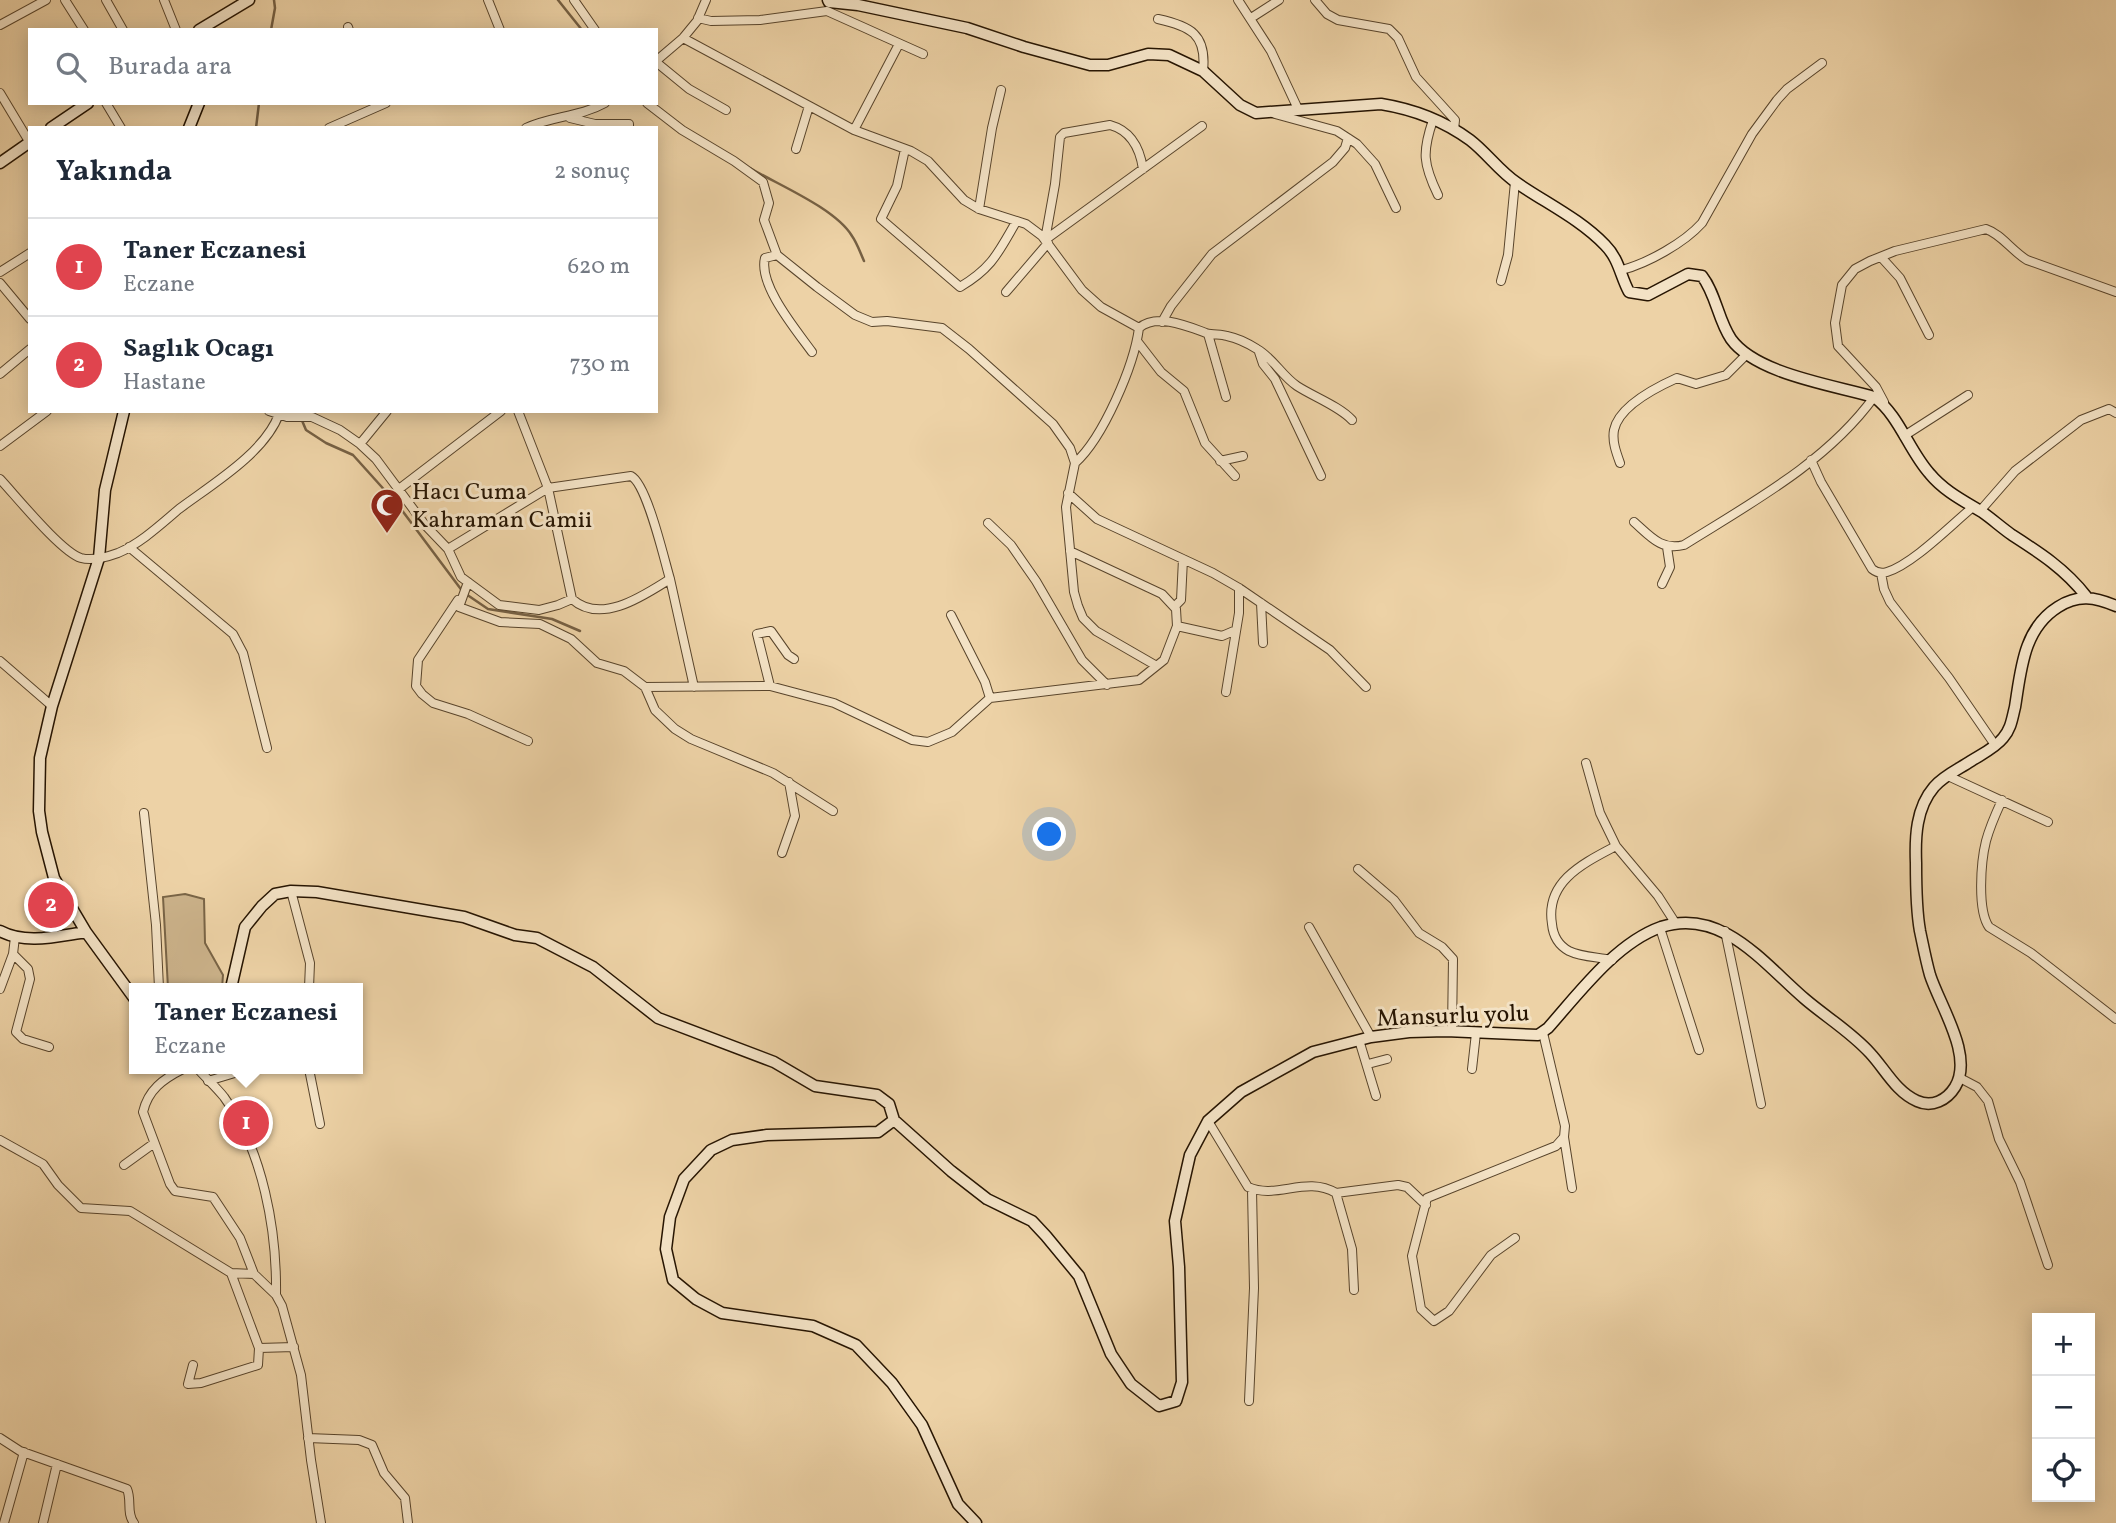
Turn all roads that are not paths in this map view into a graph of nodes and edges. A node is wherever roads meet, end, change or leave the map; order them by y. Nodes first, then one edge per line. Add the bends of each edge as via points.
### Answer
1 (46, 0) edge
2 (65, 0) edge
3 (106, 0) edge
4 (164, 0) edge
5 (249, 0) edge
6 (488, 0) edge
7 (574, 0) edge
8 (706, 0) edge
9 (1238, 0) edge
10 (1279, 0) edge
11 (1315, 0) edge
12 (828, 5) edge
13 (698, 18) junction
14 (1251, 18) junction
15 (1158, 19) dead end
16 (0, 25) edge
17 (219, 25) edge
18 (84, 28) edge
19 (122, 28) edge
20 (175, 28) edge
21 (499, 28) edge
22 (594, 28) edge
23 (683, 38) junction
24 (899, 44) junction
25 (923, 54) dead end
26 (658, 60) edge
27 (1822, 63) dead end
28 (658, 64) edge
29 (1203, 71) junction
30 (1001, 90) dead end
31 (0, 93) edge
32 (85, 105) edge
33 (107, 105) edge
34 (198, 105) edge
35 (376, 105) edge
36 (600, 105) edge
37 (651, 105) edge
38 (809, 106) junction
39 (1298, 109) junction
40 (726, 110) dead end
41 (1272, 113) junction
42 (567, 117) junction
43 (1433, 120) junction
44 (54, 126) edge
45 (120, 126) edge
46 (191, 126) edge
47 (333, 126) edge
48 (530, 126) edge
49 (629, 126) edge
50 (1202, 126) dead end
51 (854, 130) junction
52 (1454, 130) junction
53 (1348, 138) junction
54 (28, 140) edge
55 (28, 144) edge
56 (796, 149) dead end
57 (905, 149) junction
58 (0, 163) edge
59 (1143, 169) junction
60 (1515, 182) junction
61 (1438, 195) dead end
62 (1396, 208) dead end
63 (979, 209) junction
64 (1016, 222) junction
65 (1047, 241) junction
66 (28, 254) edge
67 (777, 255) junction
68 (1881, 257) junction
69 (1622, 270) junction
70 (0, 272) edge
71 (1501, 281) dead end
72 (0, 283) edge
73 (1006, 292) dead end
74 (2116, 292) edge
75 (28, 317) edge
76 (1162, 322) junction
77 (1139, 328) junction
78 (1208, 334) junction
79 (1929, 335) dead end
80 (1137, 341) junction
81 (1258, 349) junction
82 (28, 351) edge
83 (812, 352) dead end
84 (1746, 355) junction
85 (0, 374) edge
86 (1968, 395) dead end
87 (1226, 397) dead end
88 (1874, 397) junction
89 (1885, 405) junction
90 (44, 413) edge
91 (122, 413) edge
92 (276, 413) edge
93 (385, 413) edge
94 (498, 413) edge
95 (519, 413) edge
96 (279, 414) junction
97 (2116, 414) edge
98 (307, 415) edge
99 (1352, 420) dead end
100 (1904, 436) junction
101 (360, 444) junction
102 (0, 446) edge
103 (1243, 456) dead end
104 (1811, 460) junction
105 (1220, 461) junction
106 (1075, 463) junction
107 (1620, 463) dead end
108 (1235, 476) dead end
109 (1321, 476) dead end
110 (0, 479) edge
111 (548, 488) junction
112 (399, 489) junction
113 (1068, 493) junction
114 (1976, 509) junction
115 (1634, 522) dead end
116 (988, 523) dead end
117 (129, 547) junction
118 (1667, 547) junction
119 (448, 549) junction
120 (1070, 551) junction
121 (99, 558) junction
122 (1183, 559) junction
123 (1881, 573) junction
124 (670, 579) junction
125 (468, 582) junction
126 (1662, 584) dead end
127 (1239, 588) junction
128 (463, 592) junction
129 (2086, 596) junction
130 (572, 599) junction
131 (1261, 603) junction
132 (2116, 606) edge
133 (1174, 607) junction
134 (951, 615) dead end
135 (1177, 626) junction
136 (1236, 630) junction
137 (1263, 643) dead end
138 (794, 659) dead end
139 (0, 661) edge
140 (1155, 666) junction
141 (1107, 685) junction
142 (770, 686) junction
143 (645, 687) junction
144 (694, 687) junction
145 (1366, 687) dead end
146 (1226, 692) dead end
147 (990, 698) junction
148 (52, 706) junction
149 (528, 741) dead end
150 (1996, 745) junction
151 (267, 748) dead end
152 (1586, 763) dead end
153 (1948, 776) junction
154 (789, 782) junction
155 (2002, 800) junction
156 (833, 811) dead end
157 (144, 813) dead end
158 (2048, 822) dead end
159 (1616, 846) junction
160 (782, 853) dead end
161 (1358, 869) dead end
162 (291, 891) junction
163 (1676, 924) junction
164 (1309, 927) dead end
165 (1660, 928) junction
166 (0, 931) edge
167 (1725, 931) junction
168 (86, 932) junction
169 (15, 937) junction
170 (13, 954) junction
171 (1612, 960) junction
172 (2, 978) edge
173 (159, 983) edge
174 (232, 983) edge
175 (309, 983) edge
176 (0, 989) edge
177 (129, 991) edge
178 (2116, 1019) edge
179 (1452, 1031) junction
180 (1476, 1033) junction
181 (1543, 1033) junction
182 (1371, 1037) junction
183 (1359, 1040) junction
184 (49, 1047) dead end
185 (1699, 1050) dead end
186 (1387, 1059) dead end
187 (1368, 1064) junction
188 (1472, 1069) dead end
189 (172, 1074) edge
190 (202, 1074) edge
191 (231, 1074) edge
192 (310, 1074) edge
193 (1960, 1077) junction
194 (208, 1081) junction
195 (1376, 1096) dead end
196 (1761, 1104) dead end
197 (894, 1120) junction
198 (1208, 1121) junction
199 (320, 1124) dead end
200 (1564, 1137) junction
201 (0, 1140) edge
202 (153, 1144) junction
203 (124, 1165) dead end
204 (1572, 1188) dead end
205 (1252, 1189) junction
206 (1336, 1193) junction
207 (1426, 1205) junction
208 (1515, 1238) dead end
209 (2048, 1265) dead end
210 (231, 1273) junction
211 (254, 1275) junction
212 (1354, 1290) dead end
213 (276, 1295) junction
214 (294, 1347) junction
215 (259, 1348) junction
216 (193, 1365) dead end
217 (1249, 1401) dead end
218 (0, 1438) edge
219 (308, 1438) junction
220 (24, 1452) junction
221 (57, 1464) junction
222 (4, 1523) edge
223 (43, 1523) edge
224 (134, 1523) edge
225 (321, 1523) edge
226 (408, 1523) edge
227 (975, 1523) edge

1 - 16 street
2 - 18 street
3 - 19 street
4 - 20 street
5 - 17 street
6 - 21 street
7 - 22 street
8 - 13 street
9 - 14 street
10 - 14 street
11 - 52 street via 1338,20 1389,29 1416,77 1455,120
12 - 13 street via 760,20
12 - 24 street
12 - 29 street via 859,5 967,28 1090,65 1159,53
13 - 23 street
14 - 39 street
15 - 29 street via 1191,29 1203,50
23 - 26 street
23 - 38 street
24 - 25 street
24 - 51 street
27 - 69 street via 1777,100 1692,235 1651,260
28 - 40 street
29 - 41 street via 1240,105 1256,113
30 - 63 street
31 - 54 street
32 - 44 street
33 - 45 street
34 - 46 street
35 - 47 street
36 - 42 street
37 - 67 street via 762,182 769,202 764,220
38 - 51 street
38 - 56 street
39 - 41 street
39 - 43 street via 1381,104
41 - 53 street
42 - 48 street
42 - 49 street
43 - 52 street
43 - 61 street via 1424,153
50 - 59 street
51 - 57 street
52 - 60 street
53 - 62 street via 1375,164
53 - 76 street via 1333,162 1212,254
55 - 58 street
57 - 63 street via 928,161 964,200
57 - 64 street via 897,186 881,219 960,287 993,262
59 - 65 street
59 - 65 street via 1136,144 1115,126 1060,136
60 - 69 street via 1583,226 1604,244
60 - 71 street
63 - 64 street
64 - 65 street via 1026,224
65 - 73 street
65 - 77 street via 1082,290 1101,307
66 - 70 street
67 - 83 street via 765,258 763,266 776,300
67 - 106 street via 855,315 872,322 942,328 1053,424
68 - 74 street via 1986,229 2027,260
68 - 79 street via 1900,278
68 - 89 street via 1855,268 1842,285 1835,323 1839,346 1876,387
69 - 84 street via 1629,292 1638,295 1648,295 1688,274 1702,276 1722,325
72 - 75 street
76 - 77 street
76 - 78 street
77 - 80 street
78 - 81 street via 1227,336
78 - 87 street
80 - 105 street via 1161,372 1184,391 1205,443
80 - 106 street via 1101,429
81 - 99 street via 1291,382
81 - 109 street
82 - 85 street
84 - 88 street via 1782,374
84 - 107 street via 1726,375 1696,384 1677,378 1644,394 1614,428
86 - 100 street
88 - 89 street
88 - 104 street via 1859,417
89 - 100 street
90 - 102 street
91 - 121 street via 105,490
92 - 96 street
93 - 101 street
94 - 112 street
95 - 111 street
96 - 98 street
96 - 117 street via 274,427 235,469
97 - 114 street via 2109,409 2081,420 2015,471
98 - 101 street
100 - 114 street via 1931,475
101 - 112 street
103 - 105 street
104 - 118 street via 1684,545
104 - 123 street via 1872,569
105 - 108 street
106 - 113 street
110 - 121 street via 52,537 80,558
111 - 119 street
111 - 124 street via 635,478
111 - 130 street
112 - 119 street
113 - 120 street
113 - 122 street via 1097,519
114 - 123 street via 1904,564
114 - 129 street via 2052,561
115 - 118 street
116 - 141 street via 1011,545 1082,660
117 - 121 street
117 - 151 street via 233,634 243,653
118 - 126 street via 1670,567
119 - 125 street
120 - 133 street via 1162,594
120 - 140 street via 1074,592 1083,618 1096,631
121 - 148 street
122 - 127 street
122 - 133 street via 1181,600
123 - 150 street via 1890,602
124 - 130 street via 611,608 598,610
124 - 144 street
125 - 128 street
125 - 130 street via 499,605 539,610
127 - 131 street
127 - 136 street
128 - 143 street via 459,607 500,622 540,624 572,639 597,663 624,670
128 - 149 street via 418,660 416,686 433,703
129 - 132 street
129 - 150 street via 2065,602 2039,622 2025,650 2011,726
131 - 137 street
131 - 145 street via 1330,650
133 - 135 street
134 - 147 street
135 - 136 street via 1222,636
135 - 140 street via 1164,660
136 - 146 street
138 - 142 street via 771,631 757,634
139 - 148 street
140 - 141 street via 1139,680
141 - 147 street
142 - 144 street
142 - 147 street via 834,703 912,740 928,743 952,732
143 - 144 street
143 - 154 street via 655,709 675,729
148 - 168 street via 40,758 41,832 54,878
150 - 153 street
152 - 159 street via 1600,813
153 - 155 street
153 - 193 street via 1934,786 1917,822 1916,862 1919,928 1930,975 1954,1032 1961,1058
154 - 156 street
154 - 160 street via 795,816
155 - 158 street
155 - 178 street via 1985,844 1985,921
157 - 173 street
159 - 163 street
159 - 171 street via 1579,866 1561,882 1551,912 1554,936 1560,944 1578,954
161 - 179 street via 1394,900 1419,933 1453,959
162 - 174 street via 275,894 245,927
162 - 175 street via 310,963
162 - 197 street via 452,914 537,938 593,967 658,1018 774,1062 814,1086 877,1095 889,1104
163 - 165 street, Mansurlu yolu
163 - 167 street, Mansurlu yolu
164 - 182 street
165 - 171 street, Mansurlu yolu
165 - 185 street
166 - 169 street
167 - 193 street, Mansurlu yolu via 1858,1040 1909,1097 1930,1105 1939,1102 1954,1090
167 - 196 street
168 - 169 street
168 - 177 street
169 - 170 street
170 - 172 street
170 - 184 street via 28,969 30,979 16,1032
171 - 181 street, Mansurlu yolu
172 - 176 street
179 - 180 street, Mansurlu yolu
179 - 182 street, Mansurlu yolu
180 - 181 street, Mansurlu yolu
180 - 188 street
181 - 200 street
182 - 183 street, Mansurlu yolu
183 - 187 street
183 - 198 street, Mansurlu yolu via 1314,1052 1241,1092
186 - 187 street
187 - 195 street
189 - 202 street via 162,1079 145,1102 143,1112
190 - 194 street
191 - 194 street
192 - 199 street
193 - 209 street via 1978,1087 1988,1101
194 - 213 street via 224,1097 256,1161 271,1214
197 - 198 street, Mansurlu yolu via 987,1199 1032,1221 1046,1236 1079,1276 1111,1354 1131,1384 1159,1406 1176,1401 1182,1382 1175,1221 1190,1155
197 - 227 street via 878,1132 767,1135 732,1140 711,1150 684,1179 670,1217 666,1249 673,1280 722,1313 813,1326 856,1345 892,1383 922,1425 958,1504
198 - 205 street via 1244,1185
200 - 204 street
200 - 207 street via 1556,1146 1427,1198
201 - 210 street via 43,1164 81,1208 130,1211
202 - 203 street
202 - 211 street via 175,1191 214,1197 236,1231
205 - 206 street via 1314,1185
205 - 217 street
206 - 207 street via 1398,1185 1407,1187
206 - 212 street via 1352,1249
207 - 208 street via 1412,1256 1421,1309 1434,1321 1449,1311 1491,1255
210 - 211 street
210 - 215 street
211 - 213 street
213 - 214 street
214 - 215 street
214 - 219 street
215 - 216 street via 258,1365 188,1384
218 - 220 street
219 - 225 street
219 - 226 street via 359,1440 372,1445 384,1473 405,1498
220 - 221 street
220 - 222 street
221 - 223 street
221 - 224 street via 127,1489

